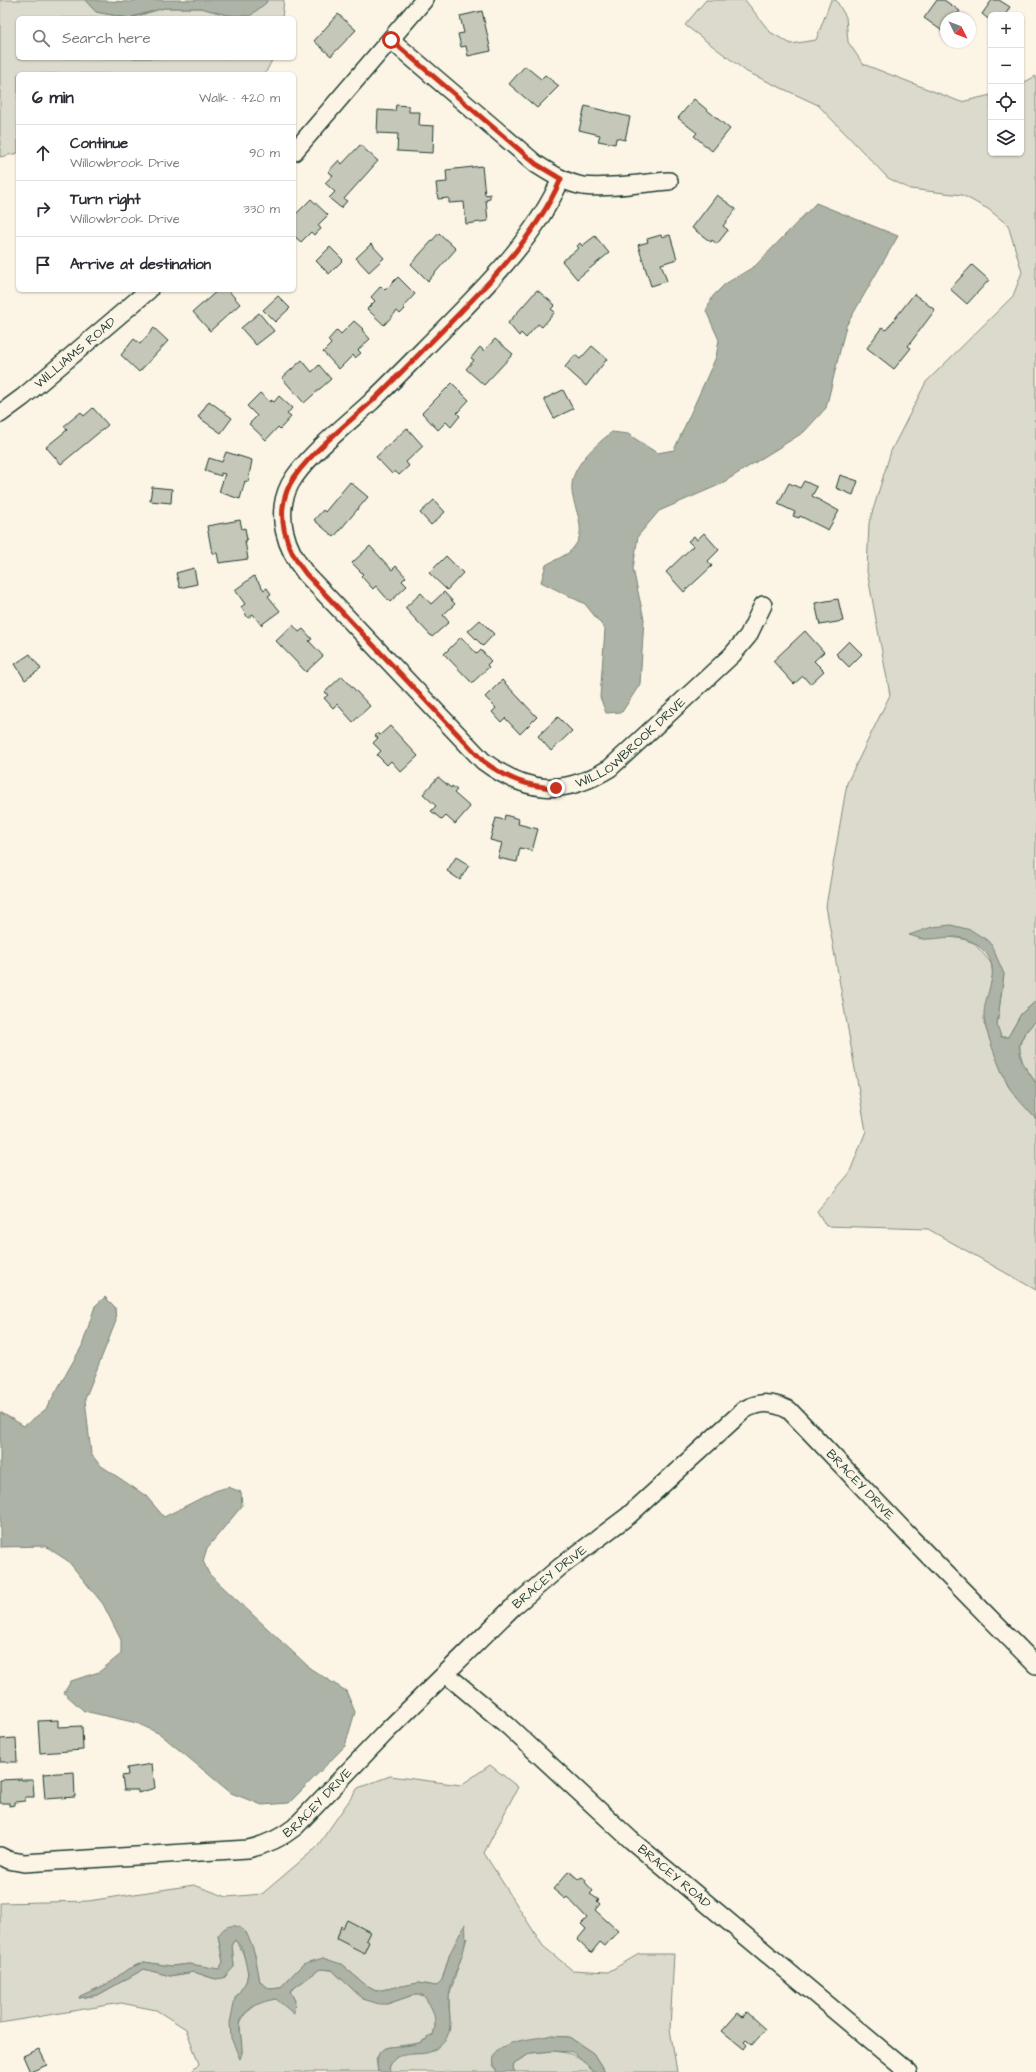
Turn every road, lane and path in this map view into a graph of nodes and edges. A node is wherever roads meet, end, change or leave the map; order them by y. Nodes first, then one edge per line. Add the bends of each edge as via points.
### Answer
1 (424, 0) edge
2 (391, 40) junction
3 (296, 150) edge
4 (561, 179) junction
5 (669, 181) dead end
6 (147, 292) edge
7 (0, 414) edge
8 (763, 605) dead end
9 (1036, 1665) edge
10 (446, 1674) junction
11 (0, 1856) edge
12 (908, 2072) edge

1 - 2 street
2 - 3 street
2 - 4 street via 536,164
4 - 5 street via 583,186
4 - 8 street, WILLOWBROOK DRIVE via 536,227 467,306 301,467 289,485 282,516 288,546 306,574 483,761 500,774 540,788 576,784 610,768 732,655 748,636
6 - 7 street, WILLIAMS ROAD
9 - 10 street, BRACEY DRIVE via 788,1410 777,1404 765,1402 744,1410 628,1516 560,1567 512,1608
10 - 11 street, BRACEY DRIVE via 386,1731 295,1827 266,1845 248,1849 24,1863
10 - 12 street, BRACEY ROAD via 508,1726 631,1840

